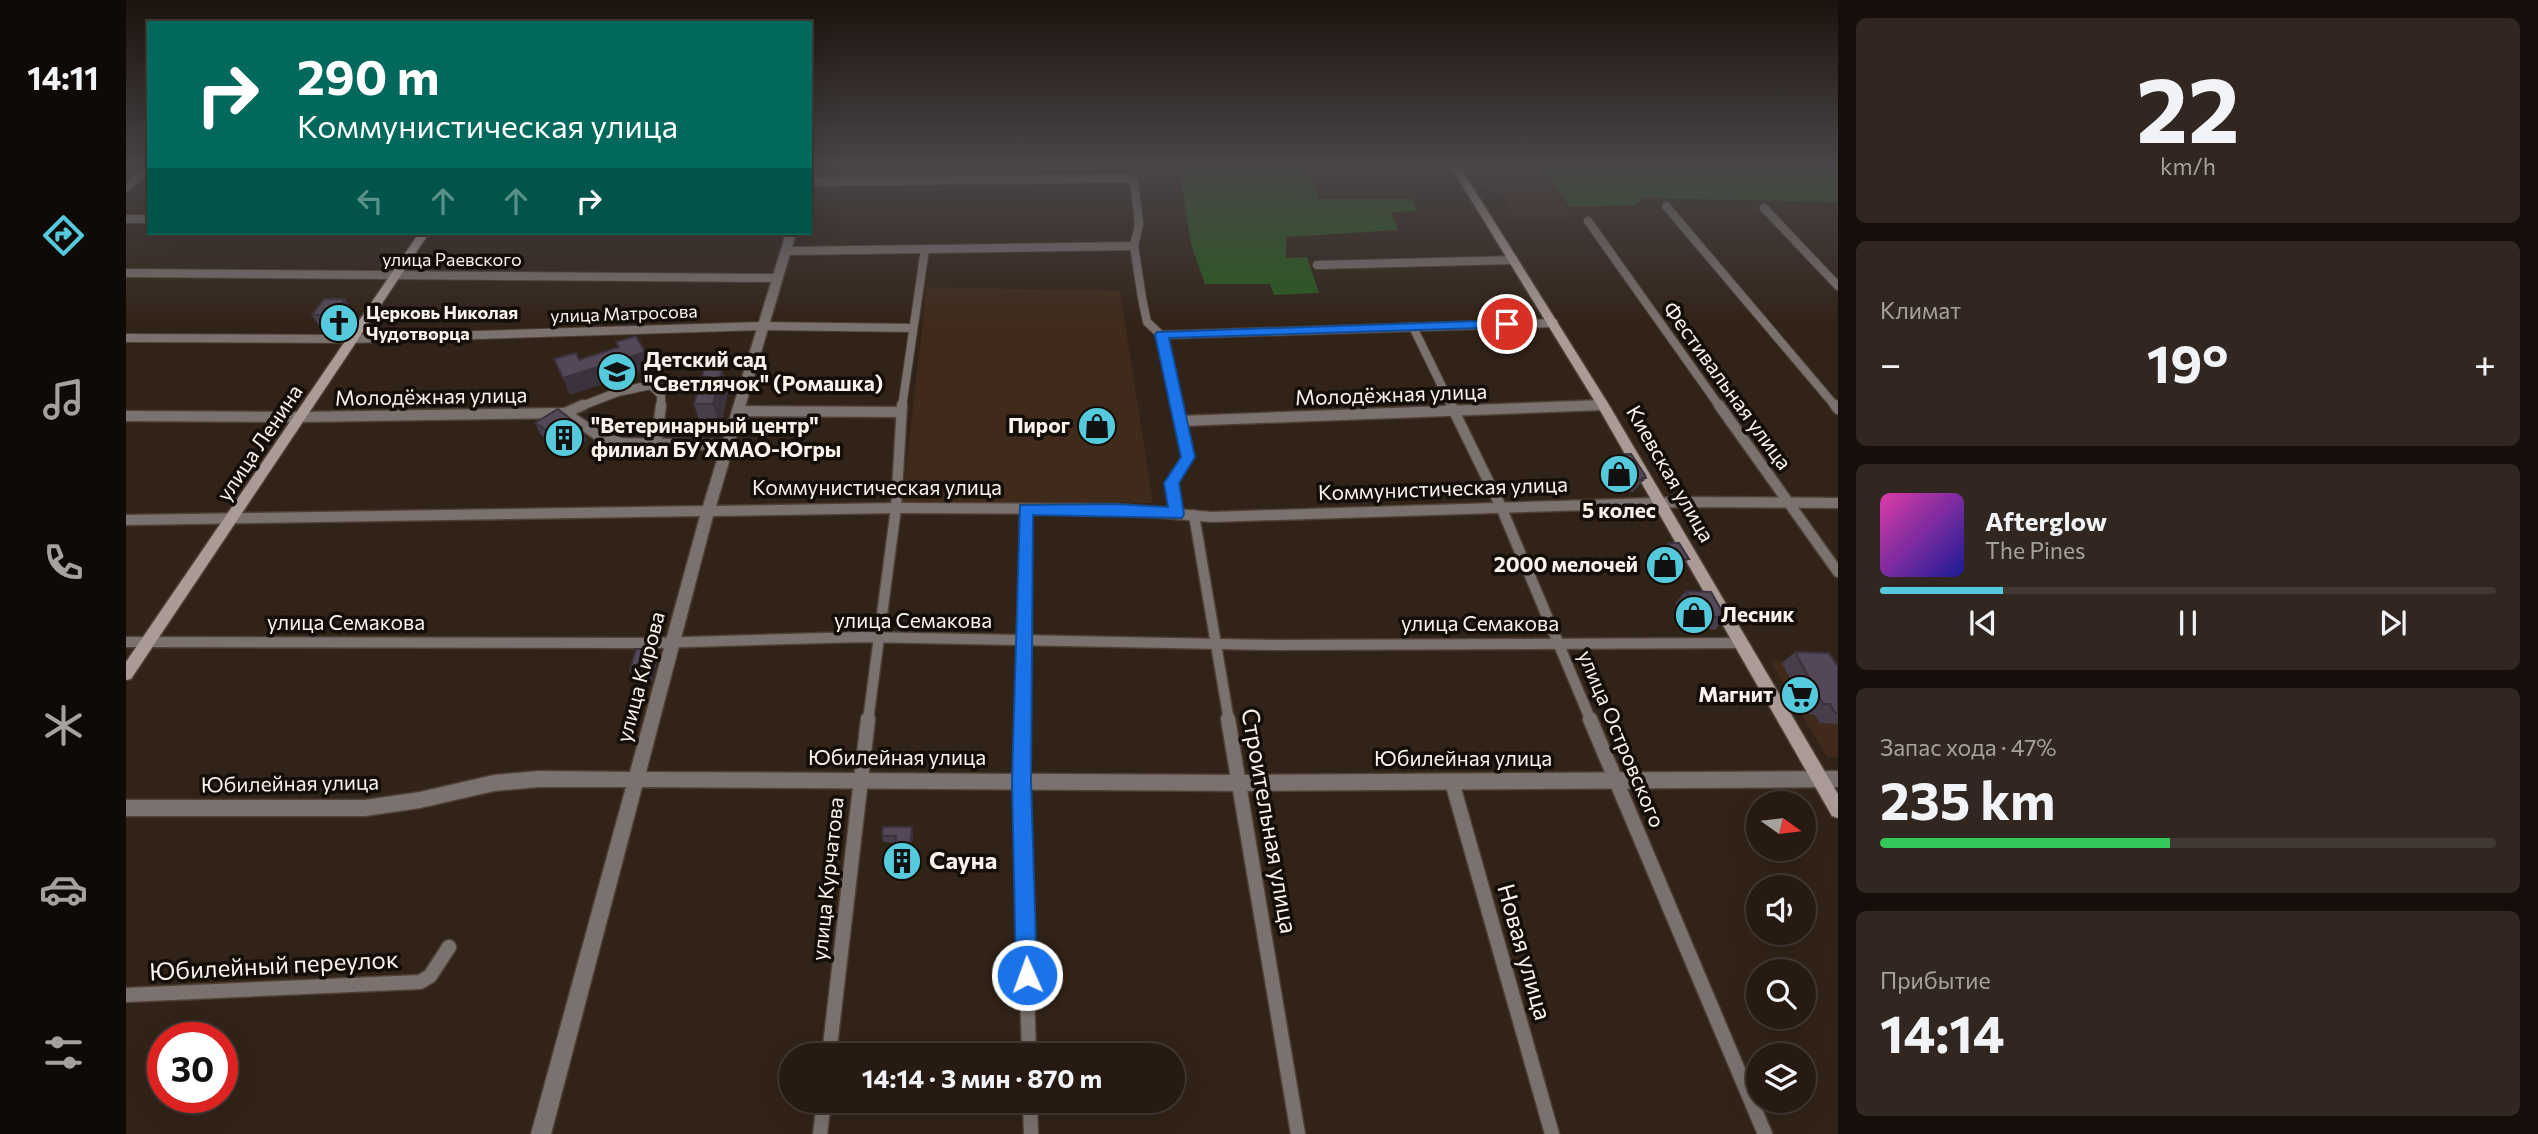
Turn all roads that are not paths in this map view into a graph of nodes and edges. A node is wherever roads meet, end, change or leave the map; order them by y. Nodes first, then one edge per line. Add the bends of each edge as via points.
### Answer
1 (1138, 220) edge
2 (1489, 220) edge
3 (1678, 220) edge
4 (1775, 220) edge
5 (1588, 221) dead end
6 (423, 235) edge
7 (790, 235) edge
8 (1134, 246) junction
9 (925, 249) junction
10 (786, 251) junction
11 (1514, 260) junction
12 (1317, 265) dead end
13 (126, 273) edge
14 (396, 276) junction
15 (777, 278) junction
16 (1838, 286) edge
17 (1554, 323) junction
18 (762, 326) junction
19 (1413, 327) junction
20 (913, 328) junction
21 (1161, 335) junction
22 (126, 338) edge
23 (353, 339) junction
24 (1604, 405) junction
25 (1838, 409) edge
26 (1455, 410) junction
27 (737, 411) junction
28 (901, 412) junction
29 (565, 413) junction
30 (126, 416) edge
31 (301, 417) junction
32 (1181, 421) junction
33 (656, 445) junction
34 (727, 445) junction
35 (1661, 502) junction
36 (1789, 503) junction
37 (1838, 503) edge
38 (1501, 507) junction
39 (896, 508) junction
40 (1026, 509) junction
41 (708, 510) junction
42 (1176, 514) junction
43 (1194, 515) junction
44 (232, 519) junction
45 (126, 520) edge
46 (1838, 572) edge
47 (879, 639) junction
48 (1024, 641) junction
49 (126, 642) edge
50 (147, 642) junction
51 (673, 642) junction
52 (1558, 643) junction
53 (1742, 643) junction
54 (1214, 644) junction
55 (126, 674) edge
56 (1820, 779) junction
57 (1838, 779) edge
58 (637, 780) junction
59 (860, 780) junction
60 (1021, 781) junction
61 (1615, 781) junction
62 (1452, 782) junction
63 (1240, 783) junction
64 (126, 808) edge
65 (1838, 810) edge
66 (449, 947) dead end
67 (126, 995) edge
68 (830, 1043) edge
69 (1029, 1043) edge
70 (823, 1113) edge
71 (1030, 1113) edge
72 (541, 1134) edge
73 (820, 1134) edge
74 (1031, 1134) edge
75 (1298, 1134) edge
76 (1552, 1134) edge
77 (1765, 1134) edge

1 - 8 street
2 - 11 main road, Киевская улица
3 - 25 street
4 - 16 street
5 - 36 street, Фестивальная улица
6 - 14 main road, улица Ленина
7 - 10 street, улица Кирова
8 - 9 street
8 - 21 street via 1147,322
9 - 10 street
9 - 20 street, улица Курчатова
10 - 15 street, улица Кирова
11 - 12 street
11 - 17 main road, Киевская улица
13 - 14 street, улица Раевского
14 - 15 street, улица Раевского
14 - 23 main road, улица Ленина
15 - 18 street, улица Кирова
17 - 19 street
17 - 24 main road, Киевская улица
18 - 20 street, улица Матросова
18 - 23 street, улица Матросова
18 - 27 street, улица Кирова
19 - 21 street
19 - 26 street, улица Островского
20 - 28 street, улица Курчатова
21 - 32 street
22 - 23 street, улица Матросова
23 - 31 main road, улица Ленина
24 - 26 street, Молодёжная улица
24 - 35 main road, Киевская улица
26 - 32 street, Молодёжная улица
26 - 38 street, улица Островского
27 - 28 street
27 - 34 street, улица Кирова
28 - 39 street, улица Курчатова
29 - 31 street, Молодёжная улица
29 - 33 street via 608,440
29 - 33 street via 628,388 651,386 660,396
30 - 31 street, Молодёжная улица
31 - 44 main road, улица Ленина
32 - 42 street via 1188,460 1171,483
33 - 34 street
34 - 41 street, улица Кирова
35 - 36 street, Коммунистическая улица
35 - 38 street, Коммунистическая улица
35 - 53 main road, Киевская улица
36 - 37 street, Коммунистическая улица
36 - 46 street, Фестивальная улица
38 - 43 street, Коммунистическая улица
38 - 52 street, улица Островского
39 - 40 street, Коммунистическая улица
39 - 41 street, Коммунистическая улица
39 - 47 street, улица Курчатова
40 - 42 street, Коммунистическая улица
40 - 48 street
41 - 44 street, Коммунистическая улица
41 - 51 street, улица Кирова
42 - 43 street, Коммунистическая улица
43 - 54 street, Строительная улица
44 - 45 street, Коммунистическая улица
44 - 50 main road, улица Ленина
47 - 48 street, улица Семакова
47 - 51 street, улица Семакова
47 - 59 street, улица Курчатова
48 - 54 street, улица Семакова
48 - 60 street
49 - 50 street, улица Семакова
50 - 51 street, улица Семакова
50 - 55 main road, улица Ленина
51 - 58 street, улица Кирова
52 - 53 street, улица Семакова
52 - 54 street, улица Семакова
52 - 61 street, улица Островского
53 - 56 main road, Киевская улица
54 - 63 street, Строительная улица
56 - 57 street, Юбилейная улица
56 - 61 street, Юбилейная улица
56 - 65 main road, Киевская улица
58 - 59 street, Юбилейная улица
58 - 64 street, Юбилейная улица via 517,780 365,808
58 - 72 street, улица Кирова
59 - 60 street, Юбилейная улица
59 - 68 street, улица Курчатова
60 - 63 street, Юбилейная улица
60 - 69 street
61 - 62 street, Юбилейная улица
61 - 77 street, улица Островского
62 - 63 street, Юбилейная улица
62 - 76 street, Новая улица
63 - 75 street, Строительная улица
66 - 67 street, Юбилейный переулок via 430,976 420,982
70 - 73 street
71 - 74 street

